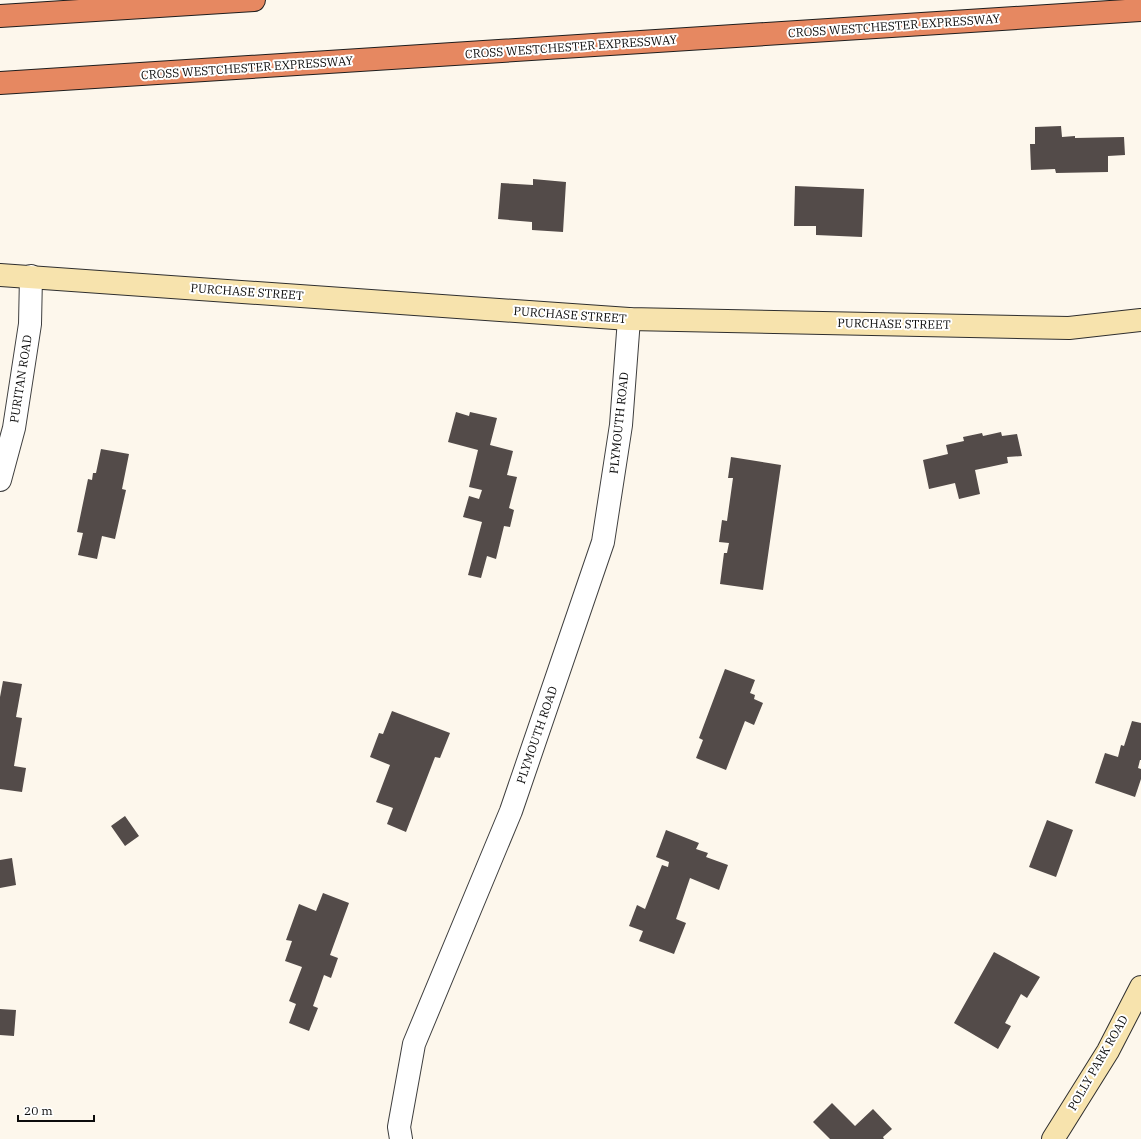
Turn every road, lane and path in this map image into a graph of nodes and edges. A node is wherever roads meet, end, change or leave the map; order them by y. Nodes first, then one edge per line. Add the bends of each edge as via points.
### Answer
1 (254, 0) edge
2 (1141, 10) edge
3 (0, 16) edge
4 (0, 83) edge
5 (0, 275) edge
6 (30, 276) junction
7 (629, 319) junction
8 (1141, 320) edge
9 (0, 480) edge
10 (1141, 986) edge
11 (401, 1139) edge
12 (1054, 1139) edge

1 - 3 highway
2 - 4 highway, CROSS WESTCHESTER EXPRESSWAY
5 - 6 main road, PURCHASE STREET
6 - 7 main road, PURCHASE STREET
6 - 9 street, PURITAN ROAD via 28,339 14,428
7 - 8 main road, PURCHASE STREET via 1069,328
7 - 11 street, PLYMOUTH ROAD via 621,425 603,542 511,811 414,1044 399,1127
10 - 12 main road, POLLY PARK ROAD via 1108,1051

